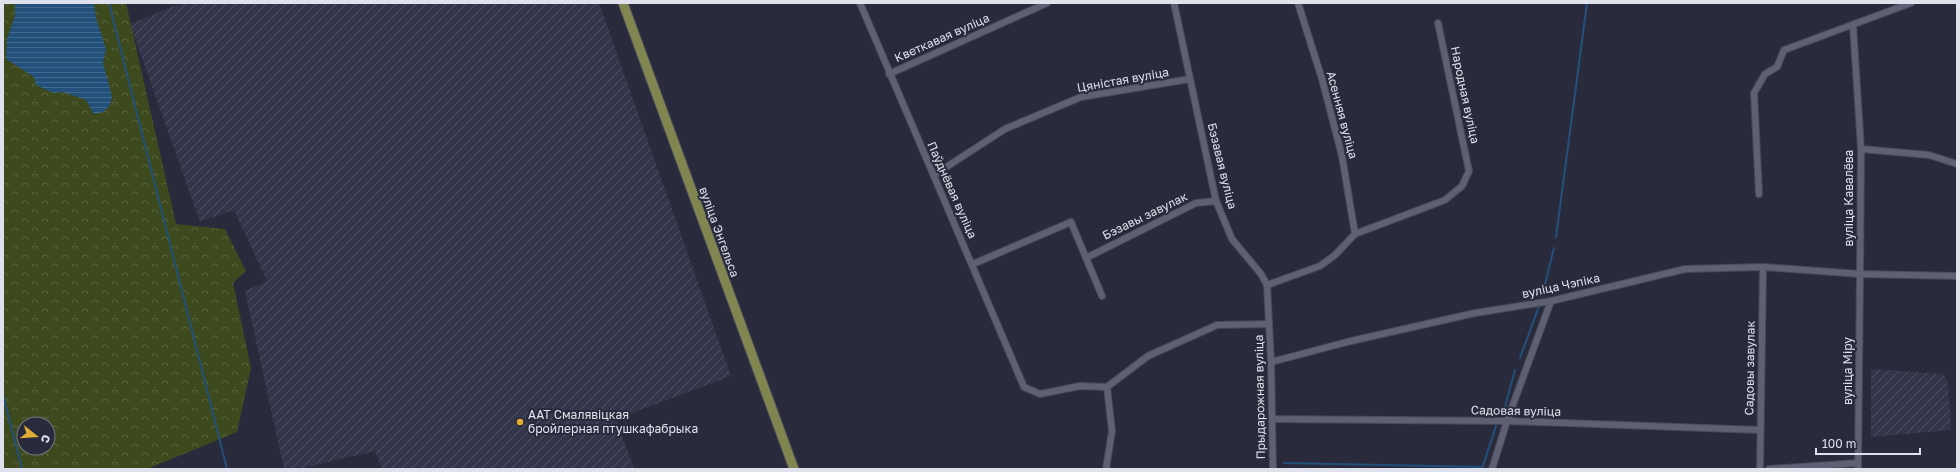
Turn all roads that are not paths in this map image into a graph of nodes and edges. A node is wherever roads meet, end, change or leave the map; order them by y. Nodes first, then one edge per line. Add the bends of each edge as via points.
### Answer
1 (623, 3) edge
2 (860, 3) edge
3 (1047, 3) edge
4 (1174, 3) edge
5 (1298, 3) edge
6 (1911, 3) edge
7 (1438, 23) dead end
8 (1852, 25) junction
9 (889, 74) junction
10 (1190, 79) junction
11 (1861, 149) junction
12 (1957, 164) edge
13 (934, 175) junction
14 (1759, 194) dead end
15 (1216, 201) junction
16 (1355, 234) junction
17 (1086, 258) junction
18 (973, 264) junction
19 (1763, 267) junction
20 (1860, 274) junction
21 (1957, 276) edge
22 (1267, 285) junction
23 (1102, 296) dead end
24 (1550, 301) junction
25 (1269, 324) junction
26 (1271, 362) junction
27 (1107, 387) junction
28 (1271, 419) junction
29 (1507, 421) junction
30 (1760, 430) junction
31 (1858, 466) edge
32 (794, 469) edge
33 (1106, 469) edge
34 (1273, 469) edge
35 (1492, 469) edge
36 (1760, 469) edge
37 (1769, 469) edge

1 - 32 main road, вуліца Энгельса
2 - 9 street, Паўднёвая вуліца
3 - 9 street, Кветкавая вуліца
4 - 10 street, Бэзавая вуліца
5 - 16 street, Асенняя вуліца via 1322,79 1342,156
6 - 8 street
7 - 16 street, Народная вуліца via 1469,171 1462,186 1445,200
8 - 11 street, вуліца Кавалёва
8 - 14 street via 1784,50 1777,67 1765,74 1754,93
9 - 13 street, Паўднёвая вуліца
10 - 13 street, Цяністая вуліца via 1081,97 1005,129
10 - 15 street, Бэзавая вуліца
11 - 12 street via 1929,155
11 - 20 street, вуліца Кавалёва
13 - 18 street, Паўднёвая вуліца
15 - 17 street, Бэзавы завулак via 1196,203
15 - 22 street, Бэзавая вуліца via 1232,239
16 - 22 street via 1335,255 1320,266
17 - 18 street via 1071,222
17 - 23 street
18 - 27 street, Паўднёвая вуліца via 1024,387 1040,394 1080,386
19 - 20 street, вуліца Чэпіка
19 - 24 street, вуліца Чэпіка via 1685,269
19 - 30 street, Садовы завулак
20 - 21 street
20 - 31 street, вуліца Міру
22 - 25 street, Бэзавая вуліца
24 - 26 street, вуліца Чэпіка via 1475,313
24 - 29 street
25 - 26 street, Прыдарожная вуліца
25 - 27 street via 1217,325 1148,356
26 - 28 street, Прыдарожная вуліца
27 - 33 street via 1112,431
28 - 29 street, Садовая вуліца
28 - 34 street, Прыдарожная вуліца
29 - 30 street, Садовая вуліца
29 - 35 street
30 - 36 street, Садовы завулак
31 - 37 street

